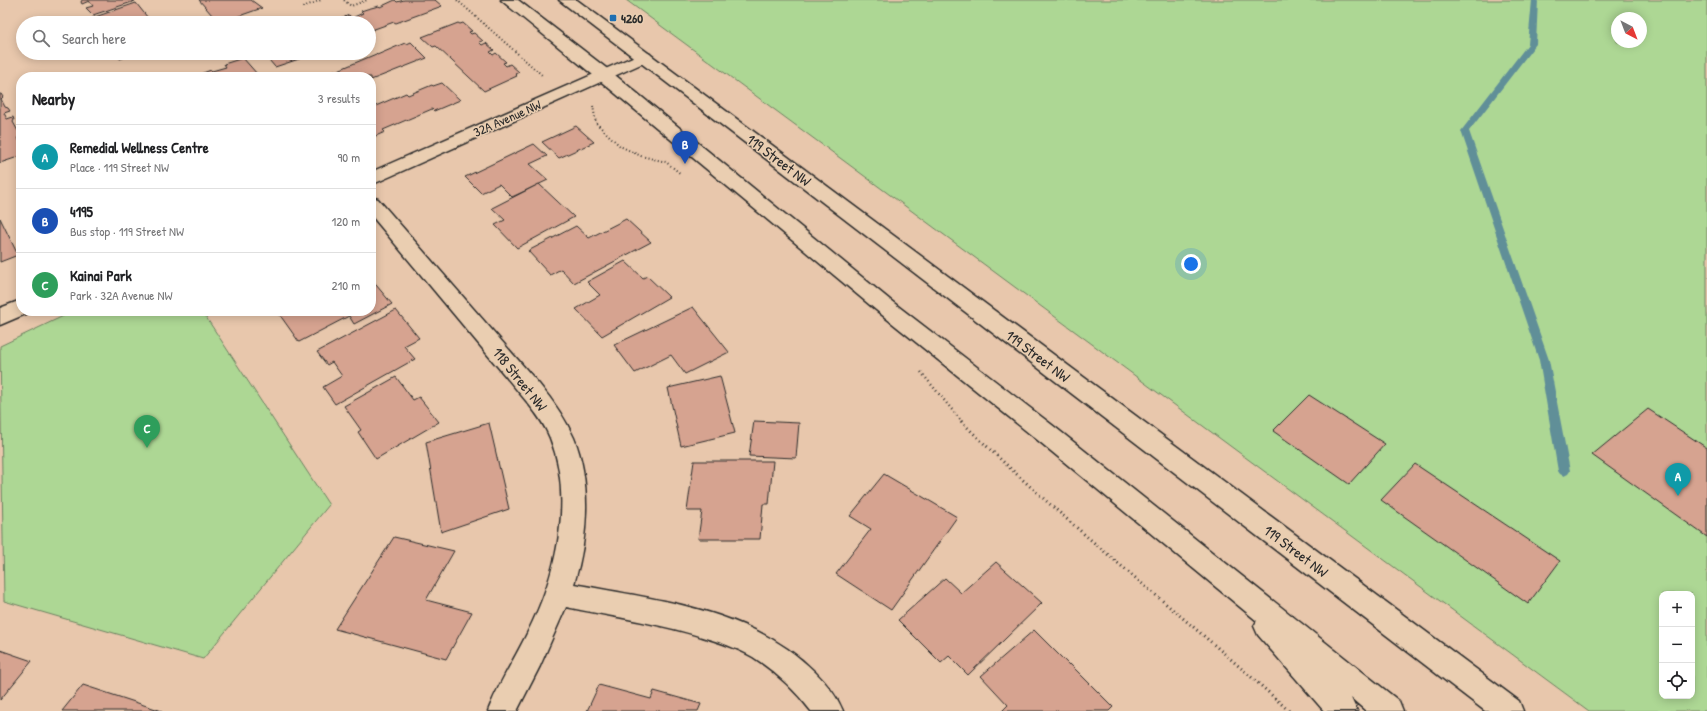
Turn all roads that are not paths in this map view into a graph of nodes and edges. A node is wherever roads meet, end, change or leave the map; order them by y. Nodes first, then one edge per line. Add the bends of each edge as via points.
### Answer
1 (509, 0) edge
2 (567, 0) edge
3 (644, 57) junction
4 (604, 75) junction
5 (376, 177) edge
6 (376, 209) edge
7 (16, 310) edge
8 (0, 317) edge
9 (1226, 578) junction
10 (559, 593) junction
11 (502, 711) edge
12 (829, 711) edge
13 (1343, 711) edge
14 (1389, 711) edge
15 (1509, 711) edge

1 - 4 main road
2 - 3 main road, 119 Street NW
3 - 4 main road, 32A Avenue NW
3 - 15 main road, 119 Street NW
4 - 5 main road, 32A Avenue NW
4 - 9 main road via 883,305
6 - 10 main road, 118 Street NW via 532,390 549,413 562,438 570,464 574,497 569,560
7 - 8 main road
9 - 13 main road
9 - 14 main road
10 - 11 main road, 118 Street NW
10 - 12 main road via 690,620 730,633 766,649 797,674

